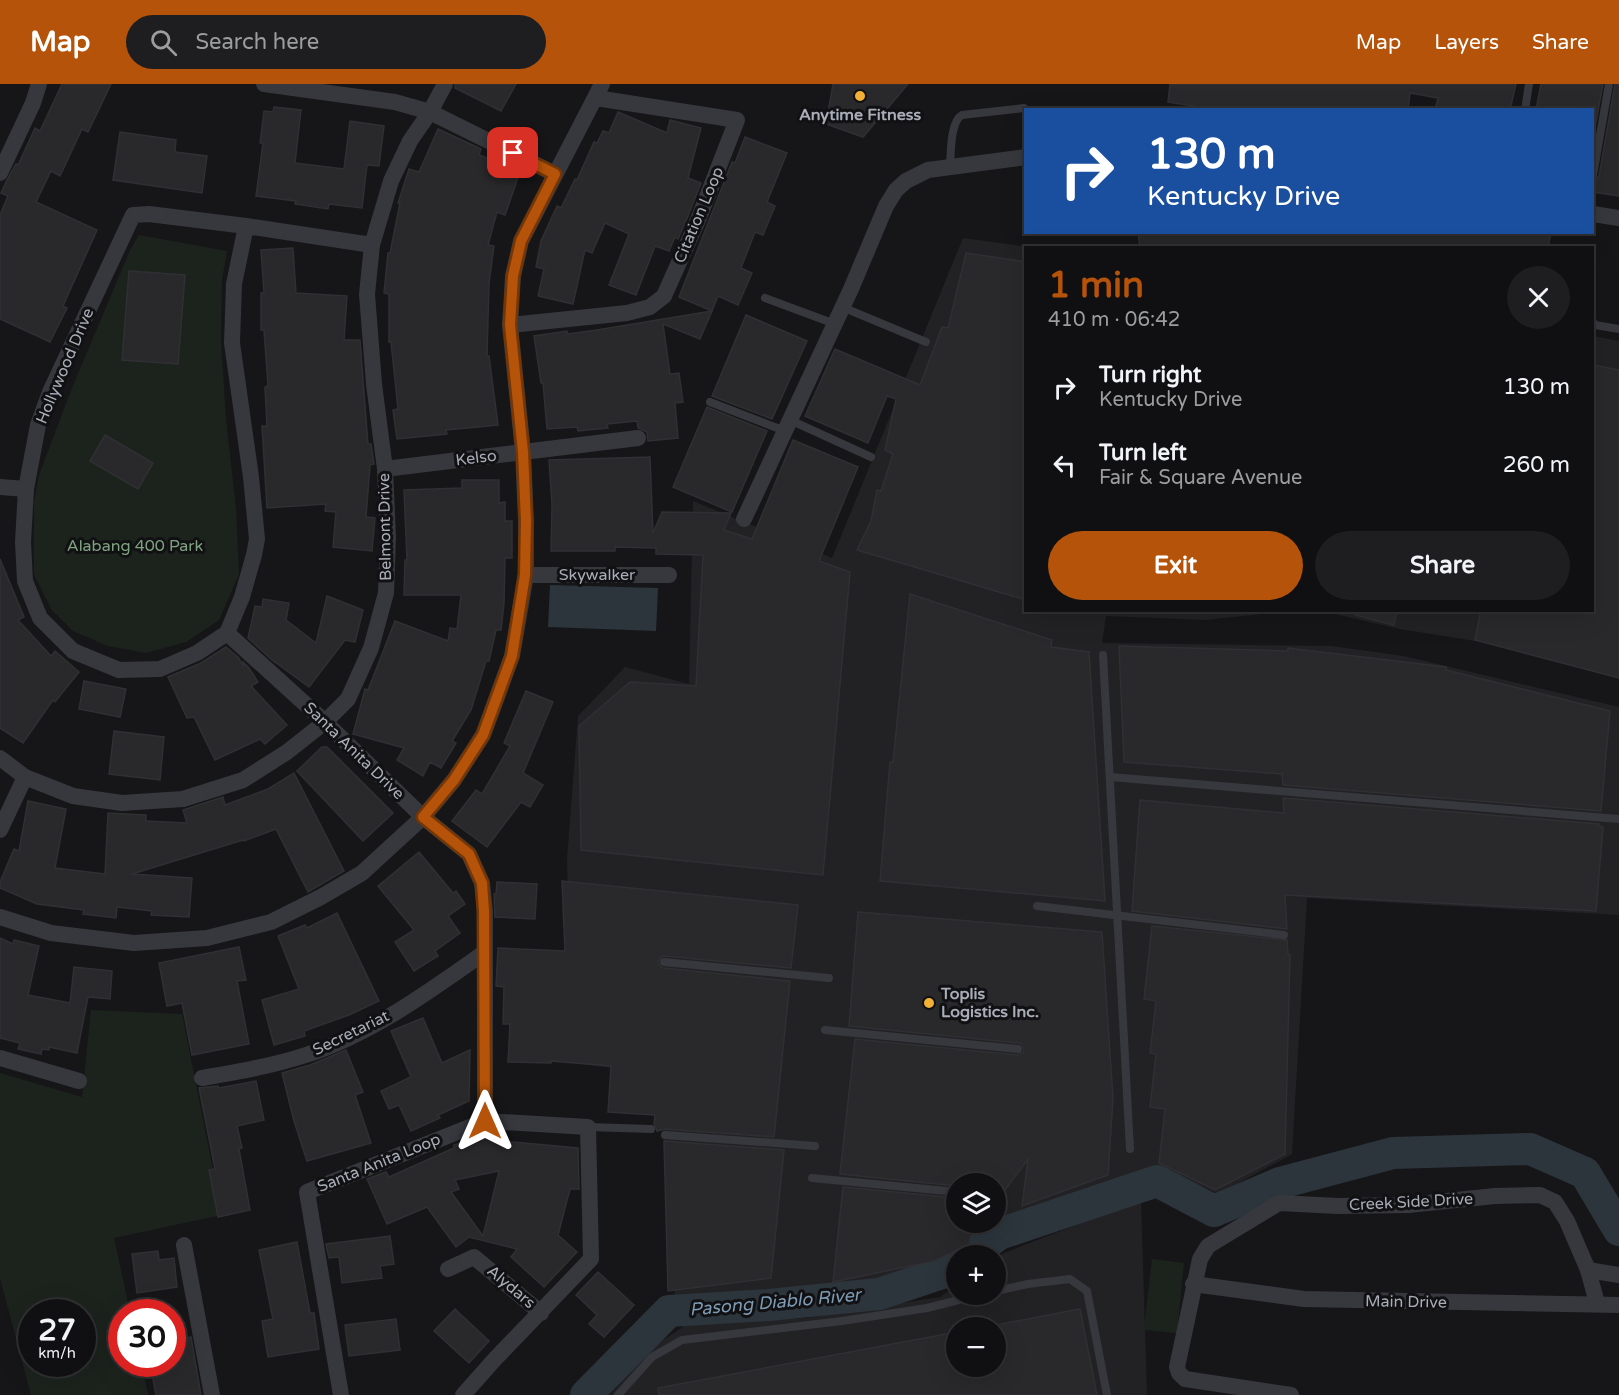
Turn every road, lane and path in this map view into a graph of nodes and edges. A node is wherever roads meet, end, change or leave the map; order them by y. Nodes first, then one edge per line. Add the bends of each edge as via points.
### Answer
1 (39, 84) edge
2 (264, 84) edge
3 (444, 84) edge
4 (1529, 84) edge
5 (1609, 84) edge
6 (599, 91) edge
7 (1024, 108) dead end
8 (1525, 108) edge
9 (430, 112) junction
10 (1024, 157) edge
11 (950, 167) junction
12 (1594, 168) edge
13 (0, 173) edge
14 (555, 174) junction
15 (1594, 214) edge
16 (1619, 218) edge
17 (246, 226) junction
18 (372, 246) junction
19 (765, 298) dead end
20 (842, 307) junction
21 (835, 324) junction
22 (510, 325) junction
23 (1594, 325) edge
24 (1619, 328) edge
25 (926, 342) dead end
26 (710, 402) dead end
27 (788, 426) junction
28 (638, 438) dead end
29 (523, 452) junction
30 (871, 457) dead end
31 (385, 469) junction
32 (0, 486) edge
33 (26, 489) junction
34 (744, 519) dead end
35 (525, 575) junction
36 (669, 575) dead end
37 (227, 633) junction
38 (1103, 656) dead end
39 (325, 722) junction
40 (0, 758) edge
41 (25, 777) junction
42 (1110, 777) junction
43 (423, 817) junction
44 (1619, 819) edge
45 (0, 830) edge
46 (1037, 906) dead end
47 (1119, 915) junction
48 (0, 917) edge
49 (1284, 935) dead end
50 (485, 952) junction
51 (664, 962) dead end
52 (830, 978) dead end
53 (825, 1030) dead end
54 (1018, 1049) dead end
55 (0, 1058) edge
56 (202, 1078) dead end
57 (79, 1081) dead end
58 (485, 1121) junction
59 (588, 1127) junction
60 (651, 1129) dead end
61 (665, 1135) dead end
62 (814, 1146) dead end
63 (1130, 1149) dead end
64 (812, 1178) dead end
65 (946, 1191) edge
66 (184, 1245) dead end
67 (448, 1269) dead end
68 (1588, 1270) junction
69 (1619, 1275) edge
70 (1193, 1284) junction
71 (1006, 1289) edge
72 (946, 1303) edge
73 (1597, 1304) junction
74 (1619, 1305) edge
75 (541, 1313) junction
76 (212, 1395) edge
77 (341, 1395) edge
78 (463, 1395) edge
79 (618, 1395) edge
80 (1107, 1395) edge
81 (1291, 1395) edge

1 - 13 street
2 - 9 street via 395,102
3 - 9 street, Belmont Drive
4 - 8 lane
5 - 12 lane
6 - 14 street
6 - 22 street, Citation Loop via 737,120 664,296 650,307 627,313
7 - 11 lane via 957,118
9 - 14 street
9 - 18 street, Belmont Drive via 410,141 391,182
10 - 11 street
11 - 20 street via 928,170 896,190
14 - 22 street via 521,241 513,276
15 - 16 street
17 - 18 street, Hollywood Drive
17 - 33 street, Hollywood Drive via 133,215 50,392 38,425
17 - 37 street via 234,284 232,343 257,539 242,597
18 - 31 street, Belmont Drive via 367,294
19 - 21 lane
20 - 21 street
20 - 25 lane
21 - 27 street
22 - 29 street
23 - 24 lane
26 - 27 lane
27 - 30 lane
27 - 34 street
28 - 29 street, Kelso
29 - 31 street, Kelso
29 - 35 street
31 - 39 street, Belmont Drive via 386,593 370,648 348,699
32 - 33 street
33 - 37 street, Hollywood Drive via 25,581 40,618 73,651 119,670 160,669 197,653
35 - 36 street, Skywalker
35 - 43 street via 512,656 483,735 454,780
37 - 39 street, Santa Anita Drive
38 - 42 lane
39 - 41 street, Belmont Drive via 243,780 183,799 122,803 73,795
39 - 43 street, Santa Anita Drive
40 - 41 street, Belmont Drive
41 - 45 street
42 - 44 lane
42 - 47 lane
43 - 48 street via 362,873 321,897 271,922 207,938 134,943 51,933
43 - 50 street, Santa Anita Drive via 469,854 482,883
46 - 47 lane
47 - 49 lane
47 - 63 lane
50 - 56 street, Secretariat via 427,993 357,1033 307,1054
50 - 58 street, Santa Anita Drive
51 - 52 lane
53 - 54 lane
55 - 57 street
58 - 59 street, Santa Anita Loop
58 - 77 street, Santa Anita Loop via 307,1192
59 - 60 lane
59 - 75 street via 591,1259
61 - 62 lane
64 - 65 lane
66 - 76 street
67 - 75 street, Alydars via 474,1257
68 - 69 street
68 - 70 street, Creek Side Drive via 1555,1202 1540,1195 1408,1205 1279,1203 1208,1246 1200,1258
68 - 73 street, Creek Side Drive
70 - 73 street, Main Drive via 1304,1299
70 - 81 street, Creek Side Drive via 1179,1373 1185,1379
71 - 80 lane via 1070,1279 1088,1291
72 - 79 lane via 842,1321 682,1340 652,1357
73 - 74 street, Main Drive
75 - 78 street

